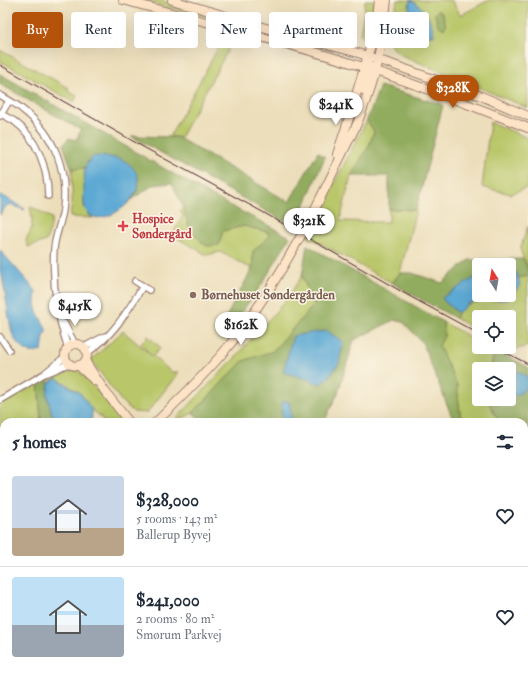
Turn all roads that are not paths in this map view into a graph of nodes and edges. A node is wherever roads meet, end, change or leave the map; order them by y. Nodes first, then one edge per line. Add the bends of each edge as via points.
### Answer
1 (123, 0) edge
2 (172, 0) edge
3 (180, 0) edge
4 (379, 0) edge
5 (387, 0) edge
6 (193, 6) junction
7 (368, 56) junction
8 (378, 60) junction
9 (370, 69) junction
10 (0, 95) edge
11 (9, 101) junction
12 (1, 115) edge
13 (528, 116) edge
14 (528, 128) edge
15 (324, 191) junction
16 (48, 196) dead end
17 (135, 281) dead end
18 (143, 286) junction
19 (150, 290) dead end
20 (0, 337) edge
21 (9, 350) dead end
22 (70, 353) junction
23 (84, 356) junction
24 (0, 400) edge
25 (126, 418) edge
26 (160, 418) edge

1 - 9 main road
2 - 6 main road
3 - 6 main road
4 - 7 main road
5 - 8 main road
6 - 7 main road
7 - 8 main road
7 - 9 main road
8 - 9 main road
8 - 13 main road via 481,96
9 - 14 main road
9 - 15 main road
9 - 15 main road via 364,106
10 - 11 street
11 - 12 street
11 - 22 street via 27,112 47,134 60,163 64,194 63,211 54,246 54,284
12 - 16 street via 14,121 38,150 47,175
15 - 26 main road, bridge via 275,282 253,314 223,354
17 - 18 street
18 - 19 street
18 - 23 street via 106,339
20 - 21 street
22 - 23 main road via 74,365
22 - 23 main road via 80,344
22 - 24 street via 44,374
23 - 25 main road via 104,390

